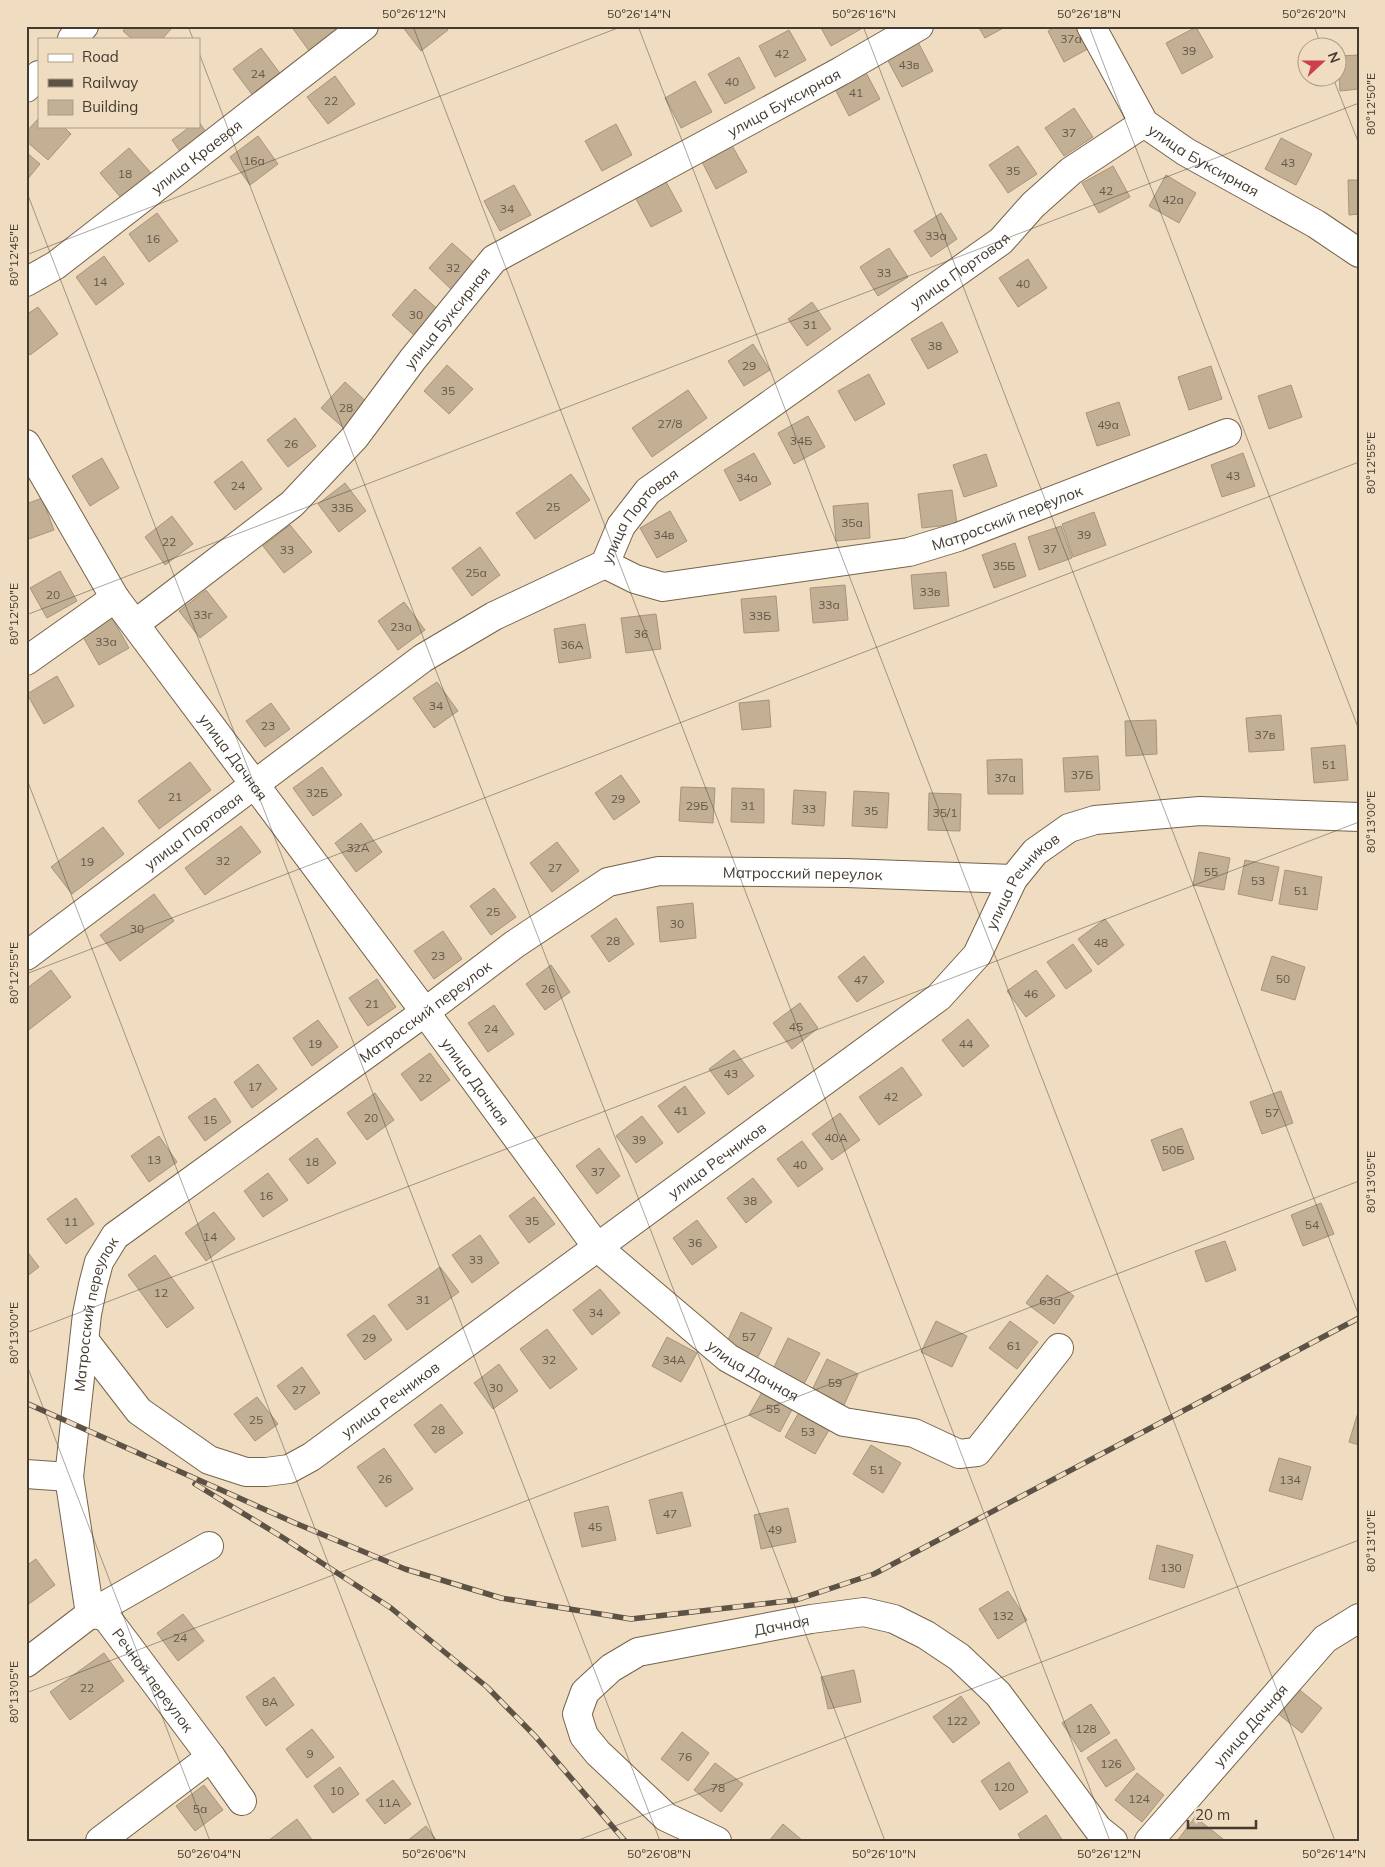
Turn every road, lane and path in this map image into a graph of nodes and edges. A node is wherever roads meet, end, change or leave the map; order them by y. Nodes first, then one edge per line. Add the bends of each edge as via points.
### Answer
1 (84, 26) edge
2 (364, 26) edge
3 (919, 26) edge
4 (1091, 26) edge
5 (73, 38) edge
6 (38, 75) edge
7 (26, 88) edge
8 (1144, 123) junction
9 (1359, 253) edge
10 (26, 282) edge
11 (1227, 433) dead end
12 (26, 444) edge
13 (605, 564) junction
14 (114, 598) junction
15 (135, 624) junction
16 (26, 661) edge
17 (255, 785) junction
18 (1359, 817) edge
19 (1013, 879) junction
20 (26, 956) edge
21 (425, 1012) junction
22 (597, 1247) junction
23 (85, 1341) junction
24 (1059, 1348) dead end
25 (26, 1474) edge
26 (69, 1477) junction
27 (209, 1546) dead end
28 (90, 1614) junction
29 (1359, 1618) edge
30 (26, 1663) edge
31 (211, 1758) junction
32 (242, 1801) dead end
33 (100, 1841) edge
34 (717, 1841) edge
35 (1113, 1841) edge
36 (1149, 1841) edge

1 - 5 street
2 - 10 street, улица Краевая via 56,265
3 - 15 street, улица Буксирная via 494,259 355,437 292,504
4 - 8 street, улица Буксирная
6 - 7 street
8 - 9 street, улица Буксирная via 1186,152 1316,224
8 - 13 street, улица Портовая via 1071,171 1033,205 1001,241 648,491 621,526
11 - 13 street, Матросский переулок via 958,537 909,552 663,587 635,579
12 - 14 street, улица Дачная
13 - 17 street, улица Портовая via 494,616 423,658
14 - 15 street, улица Дачная
14 - 16 street
15 - 17 street, улица Дачная
17 - 20 street, улица Портовая
17 - 21 street, улица Дачная
18 - 19 street, улица Речников via 1200,811 1095,820 1069,828 1035,852
19 - 21 street, Матросский переулок via 659,870 608,882 515,944
19 - 22 street, улица Речников via 977,955 939,997
21 - 22 street, улица Дачная
21 - 23 street, Матросский переулок via 115,1236 99,1262 87,1314
22 - 23 street, улица Речников via 311,1457 289,1469 246,1472 209,1460 139,1411
22 - 24 street, улица Дачная via 728,1358 844,1422 914,1433 959,1454 977,1452
23 - 26 street, Матросский переулок
25 - 26 street
26 - 28 street
27 - 28 street
28 - 30 street
28 - 31 street, Речной переулок via 107,1618
29 - 36 street, улица Дачная via 1325,1639
31 - 32 street, Речной переулок
31 - 33 street
34 - 35 street, Дачная via 666,1817 598,1753 584,1736 577,1714 585,1692 610,1668 638,1652 864,1612 894,1618 959,1657 998,1694 1098,1829

